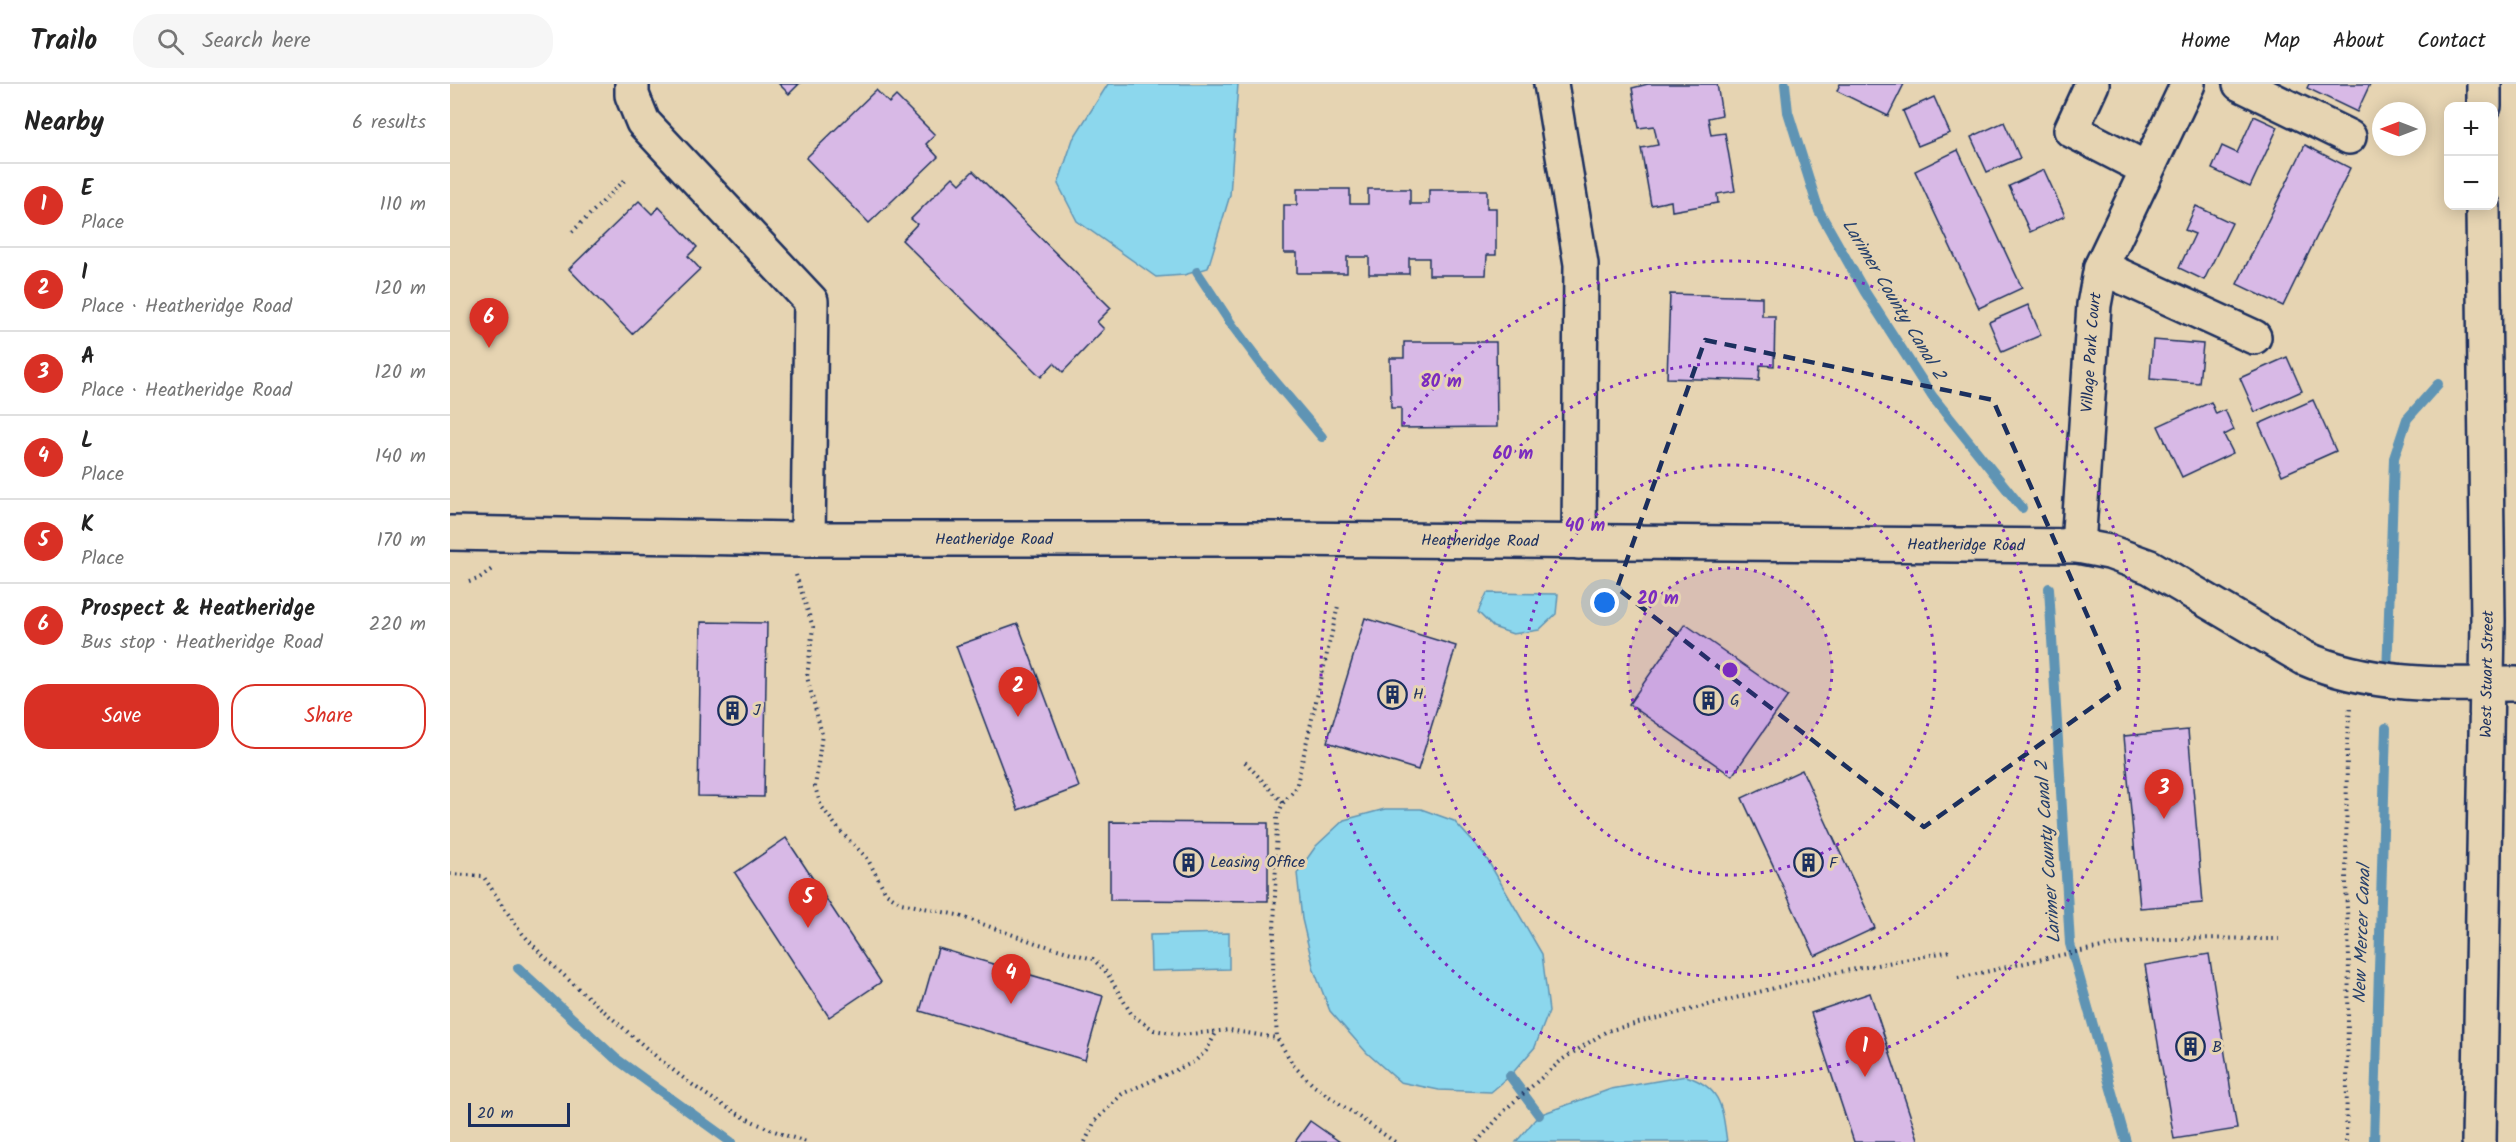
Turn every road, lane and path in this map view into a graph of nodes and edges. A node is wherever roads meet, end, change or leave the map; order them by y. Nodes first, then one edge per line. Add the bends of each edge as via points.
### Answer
1 (632, 84) edge
2 (1551, 84) edge
3 (2092, 84) edge
4 (2188, 84) edge
5 (2240, 84) edge
6 (2484, 84) edge
7 (2484, 102) edge
8 (2349, 137) dead end
9 (2147, 169) junction
10 (627, 178) dead end
11 (2483, 210) edge
12 (572, 232) dead end
13 (2101, 267) junction
14 (2254, 338) dead end
15 (450, 533) edge
16 (808, 538) junction
17 (1579, 542) junction
18 (2078, 546) junction
19 (795, 575) dead end
20 (1338, 606) dead end
21 (2360, 677) junction
22 (2501, 684) edge
23 (1245, 762) dead end
24 (1283, 803) junction
25 (450, 874) edge
26 (2279, 939) dead end
27 (1952, 951) dead end
28 (1958, 978) dead end
29 (1217, 1031) junction
30 (1277, 1038) junction
31 (807, 1142) edge
32 (1085, 1142) edge
33 (1395, 1142) edge
34 (1477, 1142) edge
35 (2346, 1142) edge
36 (2479, 1142) edge

1 - 16 street via 632,95 643,122 811,301
2 - 17 street via 1581,264
3 - 9 street via 2071,130
4 - 9 street, Village Park Court
5 - 8 street
6 - 7 street
9 - 13 street, Village Park Court
10 - 12 path
11 - 22 street, West Stuart Street
13 - 14 street
13 - 18 street, Village Park Court via 2094,305
15 - 16 street, Heatheridge Road
16 - 17 street, Heatheridge Road
17 - 18 street, Heatheridge Road
18 - 21 street, Heatheridge Road via 2150,567 2304,658
19 - 29 path via 813,627 807,677 822,734 815,787 820,806 867,858 886,893 901,903 957,915 1093,959 1107,973 1132,1015 1154,1030 1181,1035
20 - 24 path via 1296,788
21 - 22 street, Heatheridge Road
21 - 35 path via 2347,741
22 - 36 street, West Stuart Street
23 - 24 path
24 - 30 path via 1277,817
25 - 31 path via 483,876 522,933 672,1069 724,1108 777,1134
26 - 28 path via 2129,943
27 - 34 path via 1829,974 1607,1031 1563,1059 1507,1108
29 - 30 path
29 - 32 path via 1206,1051 1194,1062 1122,1094 1095,1122
30 - 33 path via 1294,1066 1314,1086

